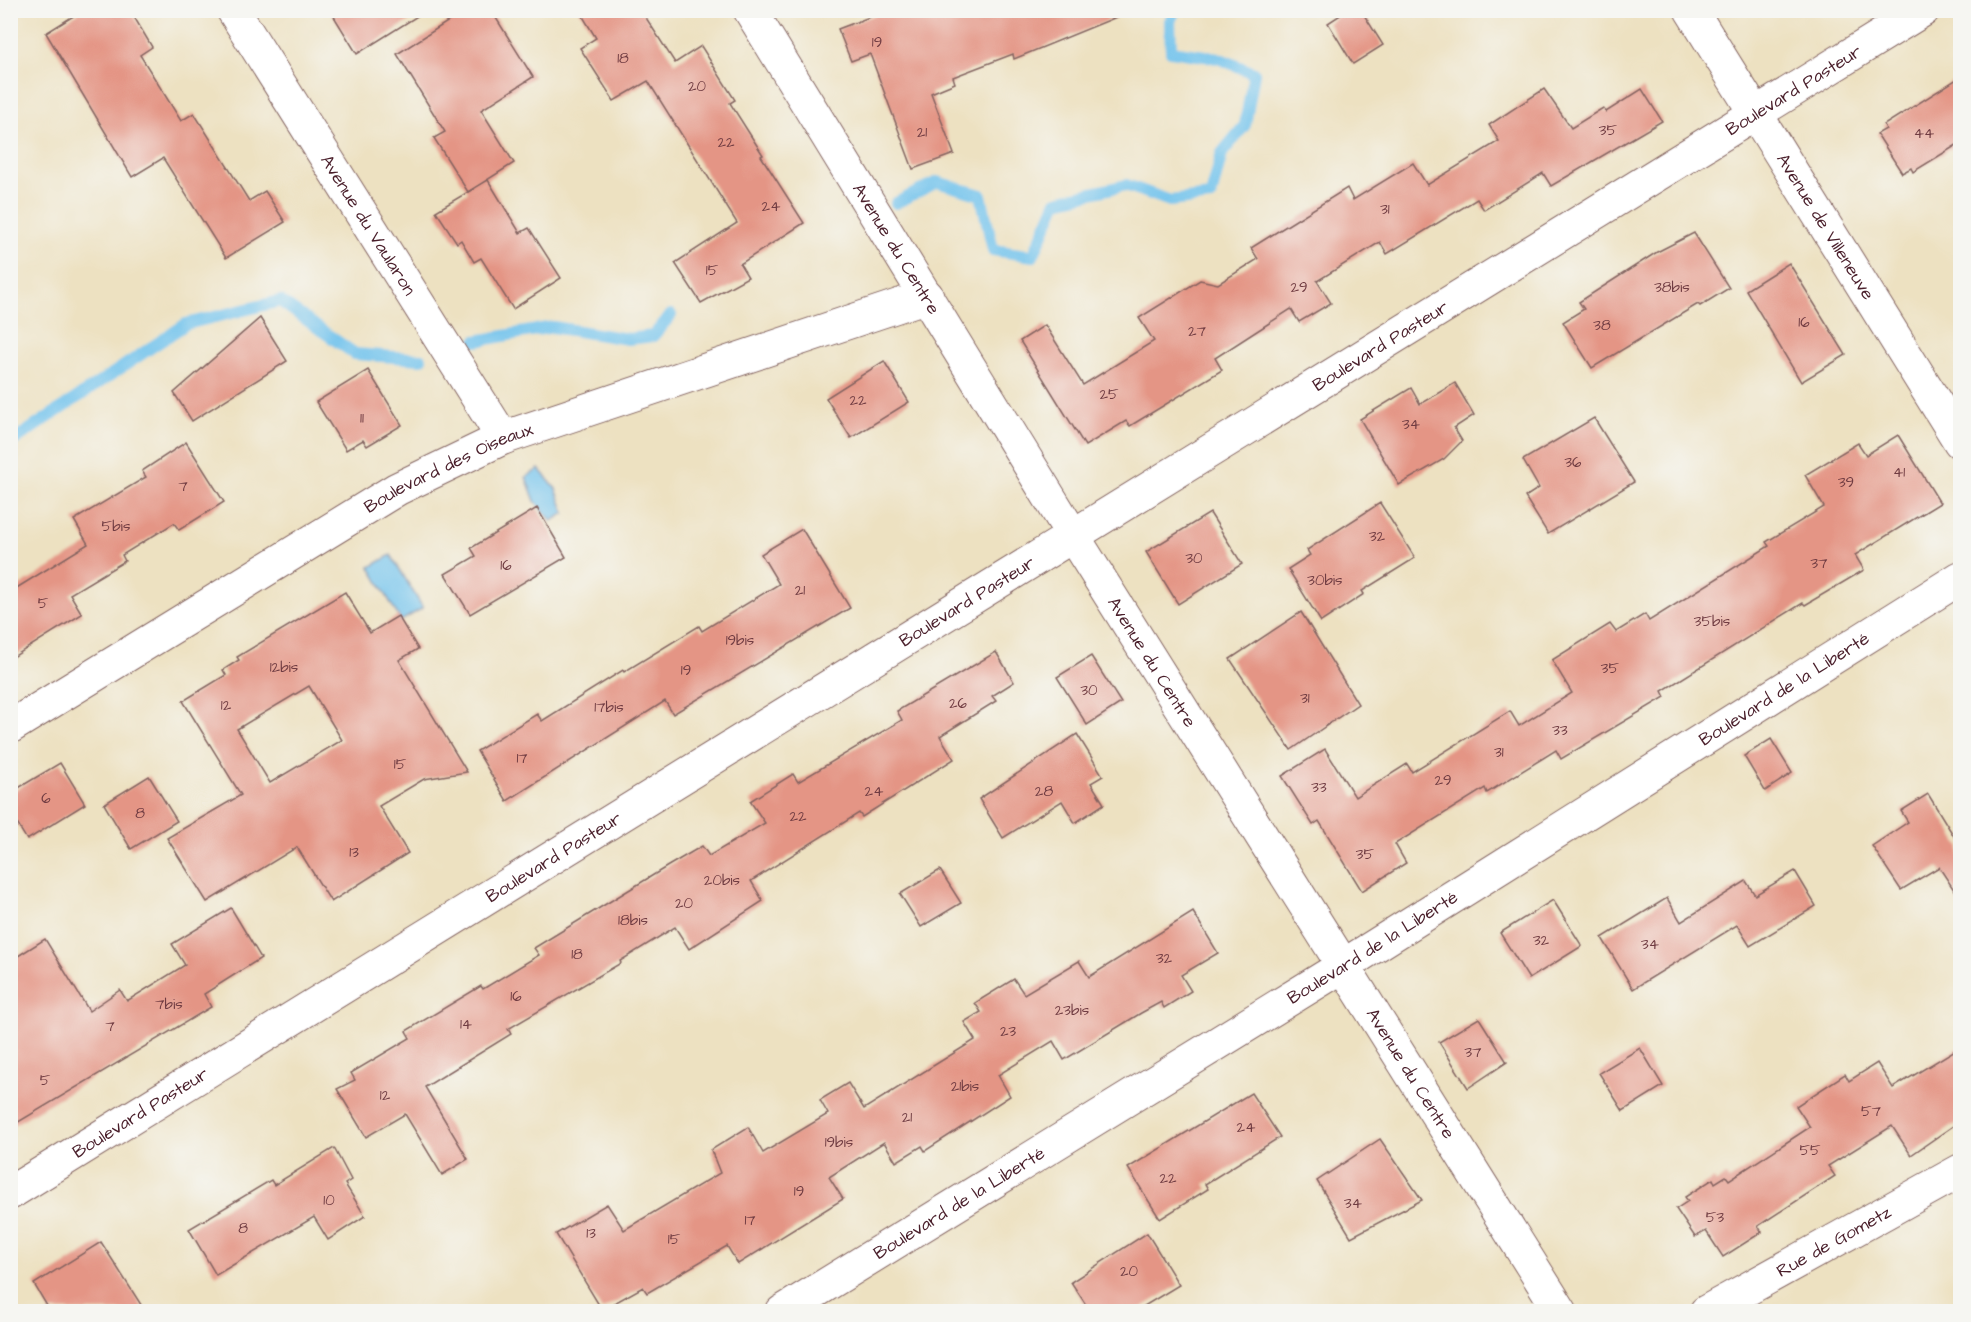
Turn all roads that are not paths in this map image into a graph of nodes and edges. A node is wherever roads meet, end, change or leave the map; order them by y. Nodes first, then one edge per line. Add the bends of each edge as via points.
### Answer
1 (233, 10) edge
2 (750, 10) edge
3 (1691, 10) edge
4 (1923, 10) edge
5 (1756, 115) junction
6 (927, 296) junction
7 (503, 438) junction
8 (1960, 442) edge
9 (1074, 537) junction
10 (1960, 578) edge
11 (10, 728) edge
12 (1343, 966) junction
13 (1960, 1171) edge
14 (10, 1194) edge
15 (782, 1311) edge
16 (1562, 1311) edge
17 (1706, 1311) edge

1 - 7 street, Avenue du Vaularon
2 - 6 street, Avenue du Centre
3 - 5 street, Avenue de Villeneuve
4 - 5 street, Boulevard Pasteur
5 - 8 street, Avenue de Villeneuve
5 - 9 street, Boulevard Pasteur
6 - 7 street, Boulevard des Oiseaux
6 - 9 street, Avenue du Centre
7 - 11 street, Boulevard des Oiseaux via 397,489
9 - 12 street, Avenue du Centre
9 - 14 street, Boulevard Pasteur
10 - 12 street, Boulevard de la Liberté
12 - 15 street, Boulevard de la Liberté
12 - 16 street, Avenue du Centre
13 - 17 street, Rue de Gometz

